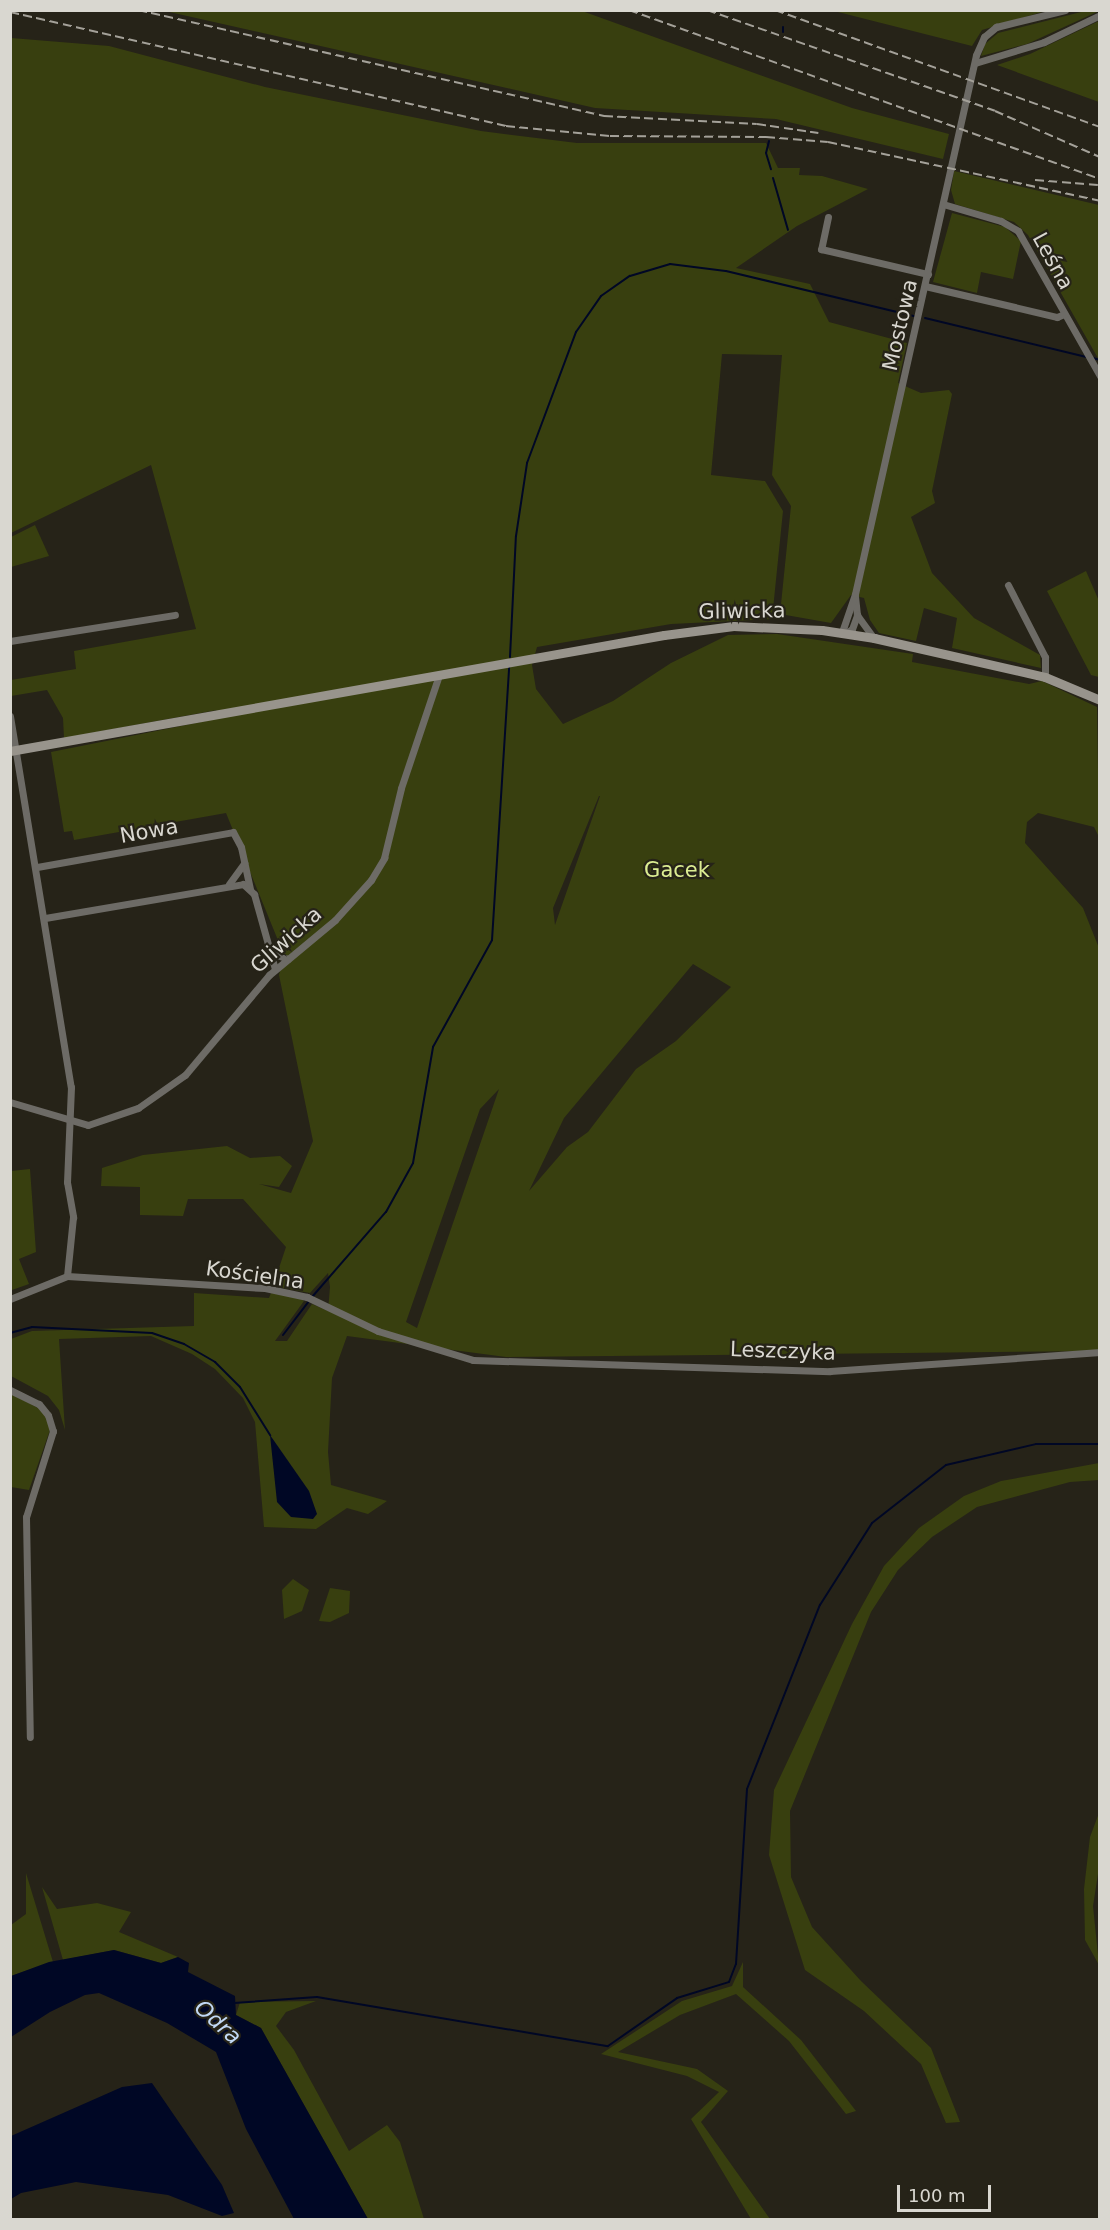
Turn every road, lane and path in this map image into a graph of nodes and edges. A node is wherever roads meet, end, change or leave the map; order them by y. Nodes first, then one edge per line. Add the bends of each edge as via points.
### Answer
1 (1065, 10) edge
2 (1100, 15) edge
3 (975, 63) junction
4 (943, 204) junction
5 (828, 217) dead end
6 (928, 274) junction
7 (926, 286) junction
8 (1064, 314) junction
9 (1100, 376) edge
10 (1008, 585) dead end
11 (855, 594) junction
12 (175, 615) dead end
13 (857, 615) junction
14 (844, 632) junction
15 (874, 638) junction
16 (10, 641) edge
17 (439, 675) junction
18 (1045, 677) junction
19 (1100, 700) edge
20 (10, 716) edge
21 (13, 751) edge
22 (244, 863) junction
23 (36, 867) junction
24 (229, 884) junction
25 (250, 889) junction
26 (45, 918) junction
27 (272, 952) junction
28 (288, 959) junction
29 (275, 969) junction
30 (10, 1102) edge
31 (69, 1123) junction
32 (66, 1276) junction
33 (10, 1299) edge
34 (1100, 1352) edge
35 (464, 1358) joint
36 (10, 1390) edge
37 (30, 1737) dead end

1 - 3 street, Mostowa via 996,27 984,38
2 - 3 street via 1044,42
3 - 4 street, Mostowa
4 - 6 street, Mostowa
4 - 8 street, Leśna via 1001,221 1018,231
5 - 6 street via 821,249
6 - 7 street, Mostowa
7 - 8 street via 1057,317
7 - 11 street, Mostowa
8 - 9 street, Leśna
10 - 18 street via 1045,657
11 - 13 street, Mostowa
11 - 14 street, Mostowa
12 - 16 street
13 - 14 street
13 - 15 street
14 - 15 main road, Gliwicka
14 - 17 main road, Gliwicka via 749,626 707,628
15 - 18 main road, Gliwicka
17 - 21 main road, Gliwicka
17 - 28 street, Gliwicka via 401,788 384,858 355,900
18 - 19 main road, Gliwicka
20 - 21 street
21 - 23 street
22 - 23 street, Nowa via 233,832
22 - 24 street
22 - 25 street, Nowa
23 - 26 street
24 - 25 street
24 - 26 street
25 - 27 street, Nowa
26 - 31 street via 68,1063
27 - 28 street
27 - 29 street, Nowa
28 - 29 street, Gliwicka
29 - 31 street, Gliwicka via 210,1048 166,1090 112,1120 88,1125
30 - 31 street, Gliwicka
31 - 32 street via 67,1182 73,1217
32 - 33 street
32 - 35 street, Kościelna via 237,1285 310,1298 378,1331
34 - 35 street, Leszczyka via 830,1371
36 - 37 street via 39,1404 48,1414 53,1431 26,1517

